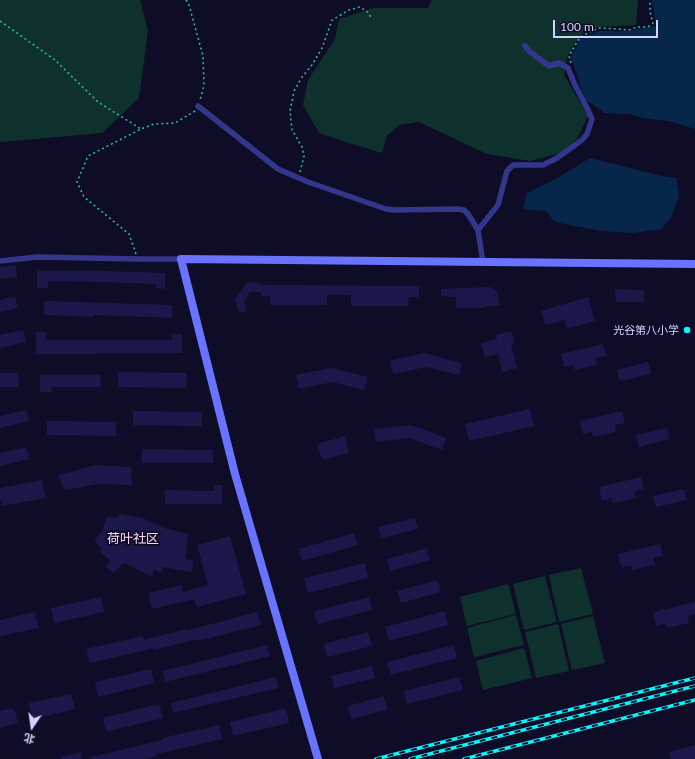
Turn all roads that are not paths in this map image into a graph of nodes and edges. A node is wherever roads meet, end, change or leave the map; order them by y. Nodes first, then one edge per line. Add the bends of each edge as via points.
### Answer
1 (525, 46) dead end
2 (198, 106) road end
3 (478, 230) junction
4 (181, 259) junction
5 (0, 261) edge
6 (483, 262) junction
7 (695, 264) edge
8 (318, 759) edge

1 - 3 street via 549,66 559,63 568,68 592,119 582,140 557,158 543,165 513,166 507,171 498,205
2 - 3 street via 278,169 386,209 464,210
3 - 6 street
4 - 5 street via 37,257
4 - 6 main road
4 - 8 main road via 235,474
6 - 7 main road

